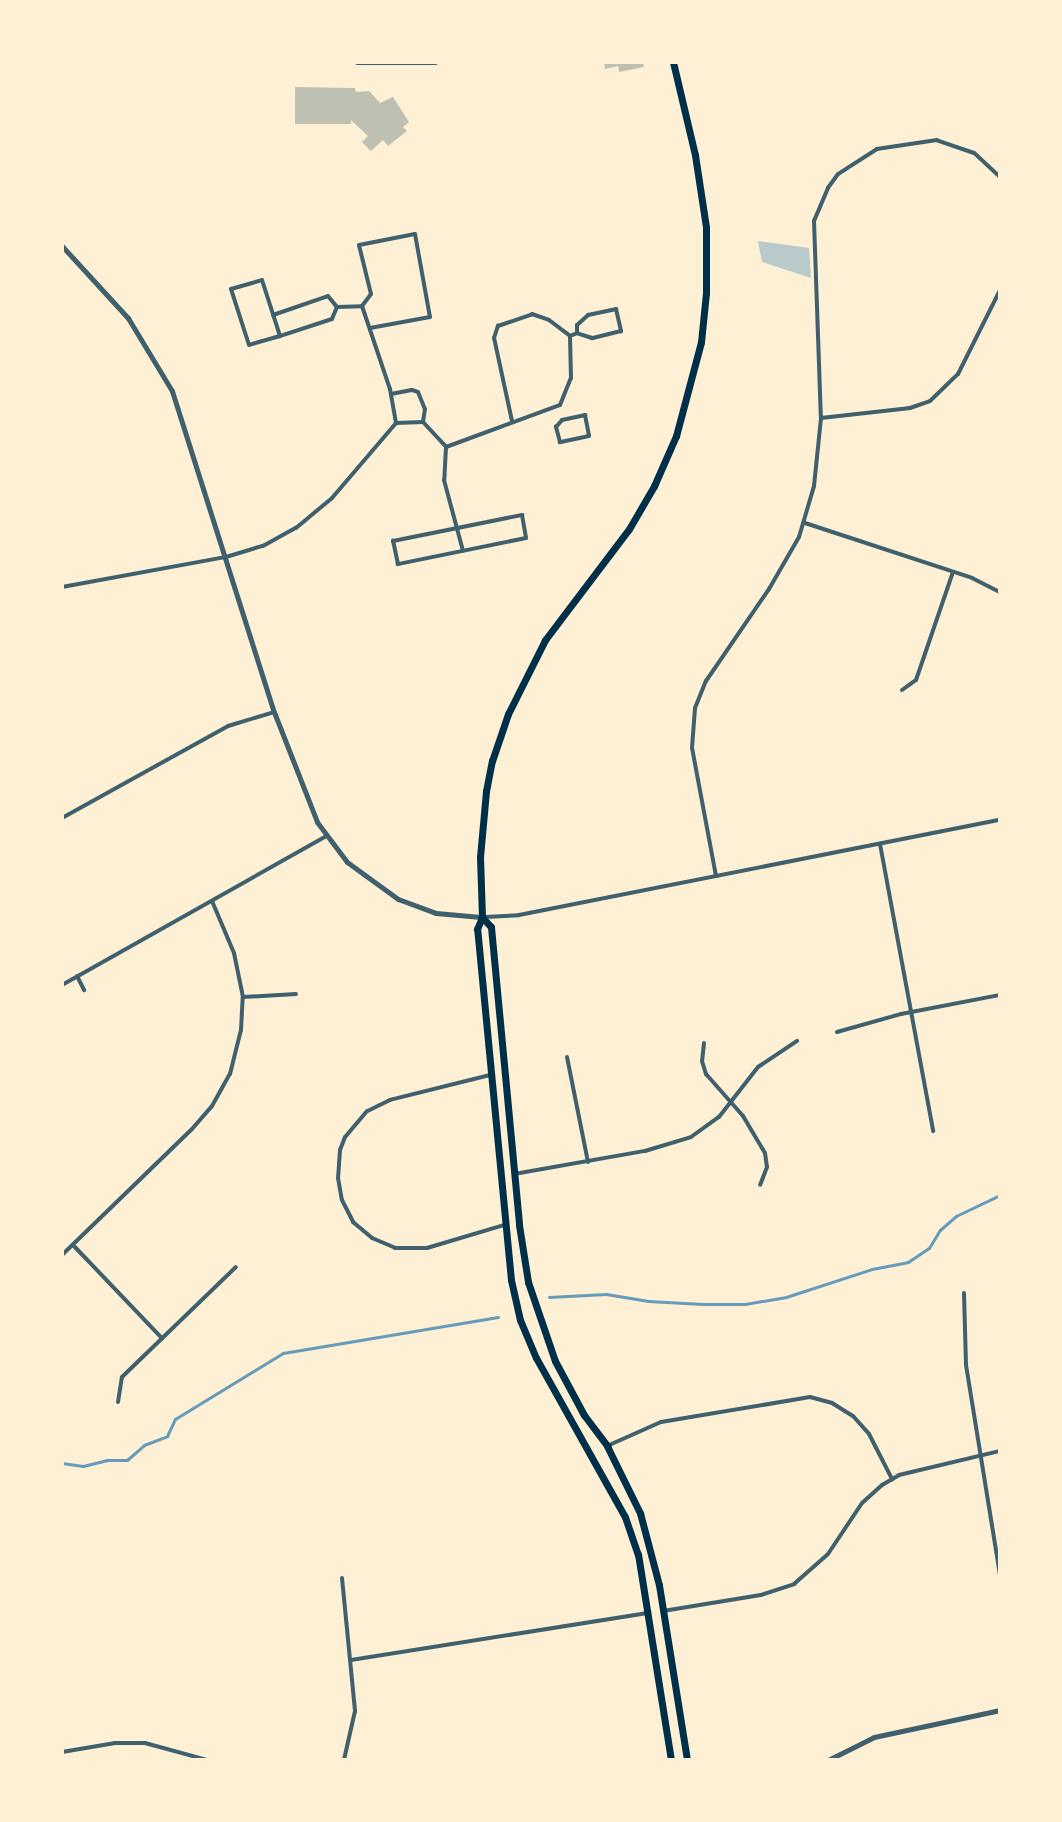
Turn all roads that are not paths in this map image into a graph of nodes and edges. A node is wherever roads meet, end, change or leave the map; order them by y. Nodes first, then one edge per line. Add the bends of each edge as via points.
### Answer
1 (357, 62) edge
2 (435, 62) edge
3 (673, 62) edge
4 (1000, 177) edge
5 (62, 246) edge
6 (1000, 290) edge
7 (362, 306) junction
8 (337, 307) junction
9 (273, 315) junction
10 (370, 328) junction
11 (577, 333) junction
12 (280, 336) junction
13 (570, 336) junction
14 (391, 394) junction
15 (555, 409) junction
16 (821, 418) junction
17 (562, 420) junction
18 (512, 421) junction
19 (423, 422) junction
20 (396, 423) junction
21 (446, 447) junction
22 (805, 523) junction
23 (458, 529) junction
24 (463, 551) junction
25 (226, 557) junction
26 (953, 572) junction
27 (62, 587) edge
28 (1000, 592) edge
29 (902, 690) dead end
30 (274, 712) junction
31 (62, 818) edge
32 (1000, 820) edge
33 (326, 836) junction
34 (880, 844) junction
35 (716, 876) junction
36 (212, 901) junction
37 (482, 917) junction
38 (77, 976) junction
39 (62, 985) edge
40 (84, 990) dead end
41 (296, 994) dead end
42 (1000, 995) edge
43 (243, 997) junction
44 (912, 1012) junction
45 (837, 1032) dead end
46 (797, 1041) dead end
47 (704, 1043) dead end
48 (567, 1057) dead end
49 (490, 1075) junction
50 (731, 1103) junction
51 (933, 1131) dead end
52 (588, 1162) junction
53 (514, 1174) junction
54 (760, 1185) dead end
55 (504, 1225) junction
56 (73, 1245) junction
57 (62, 1255) edge
58 (236, 1267) dead end
59 (964, 1293) dead end
60 (162, 1338) junction
61 (118, 1402) dead end
62 (607, 1446) junction
63 (1000, 1451) edge
64 (981, 1456) junction
65 (892, 1479) junction
66 (1000, 1575) edge
67 (342, 1578) dead end
68 (663, 1611) junction
69 (649, 1613) junction
70 (351, 1660) junction
71 (1000, 1710) edge
72 (62, 1752) edge
73 (207, 1760) edge
74 (344, 1760) edge
75 (671, 1760) edge
76 (687, 1760) edge
77 (828, 1760) edge

1 - 2 street
3 - 37 main road via 706,227 701,342 676,436 654,486 621,541 545,640 508,714 486,791
4 - 16 street via 974,153 930,140 863,155 838,174 816,214 814,235
5 - 25 street via 128,318 155,358 181,415
6 - 16 street via 958,374 930,401
7 - 8 street
7 - 10 street
7 - 10 street via 372,287 359,245 415,234 430,317
8 - 9 street via 328,296
8 - 12 street via 332,319
9 - 12 street
9 - 12 street via 262,280 231,289 249,345
10 - 14 street
11 - 11 street via 592,338 621,331 616,309 588,315 577,325
11 - 13 street
13 - 15 street via 571,378
13 - 18 street via 532,314 498,326 494,338
14 - 19 street via 418,392 425,409
14 - 20 street
15 - 17 street
15 - 18 street
16 - 22 street
17 - 17 street via 556,427 560,442 589,436 585,415
18 - 21 street
19 - 20 street
19 - 21 street
20 - 25 street via 332,498 304,522 263,546
21 - 23 street via 444,480
22 - 26 street
22 - 35 street via 790,555 706,681 695,708 692,748
23 - 24 street
23 - 24 street via 522,515 526,538
23 - 24 street via 393,541 398,564
25 - 27 street
25 - 30 street
26 - 28 street
26 - 29 street via 916,680
30 - 31 street via 228,726
30 - 33 street via 294,773
32 - 34 street
33 - 36 street
33 - 37 street via 360,873 398,899 436,913
34 - 35 street
34 - 44 street
35 - 37 street via 519,915
36 - 38 street
36 - 43 street via 234,953
37 - 49 main road via 477,929
37 - 53 main road via 491,927
38 - 39 street
38 - 40 street
41 - 43 street
42 - 44 street
43 - 56 street via 236,1054 212,1106
44 - 45 street
44 - 51 street
46 - 50 street via 758,1067
47 - 50 street via 706,1074
48 - 52 street
49 - 55 main road
49 - 55 street via 390,1100 367,1111 345,1137 338,1178 353,1222 395,1248 427,1248
50 - 52 street via 700,1132 678,1142
50 - 54 street via 765,1153 767,1167
52 - 53 street
53 - 62 main road via 521,1240 542,1329 565,1382
55 - 69 main road via 520,1320 625,1517
56 - 57 street
56 - 60 street
58 - 60 street
59 - 64 street via 966,1365
60 - 61 street via 122,1377
62 - 65 street via 661,1422 810,1397 853,1416 869,1434
62 - 68 main road via 640,1513
63 - 64 street
64 - 65 street
64 - 66 street
65 - 68 street via 862,1503 828,1554 794,1584 761,1595
67 - 70 street
68 - 76 main road
69 - 70 street
69 - 75 main road
70 - 74 street via 355,1711
71 - 77 street via 874,1737
72 - 73 street via 145,1743

